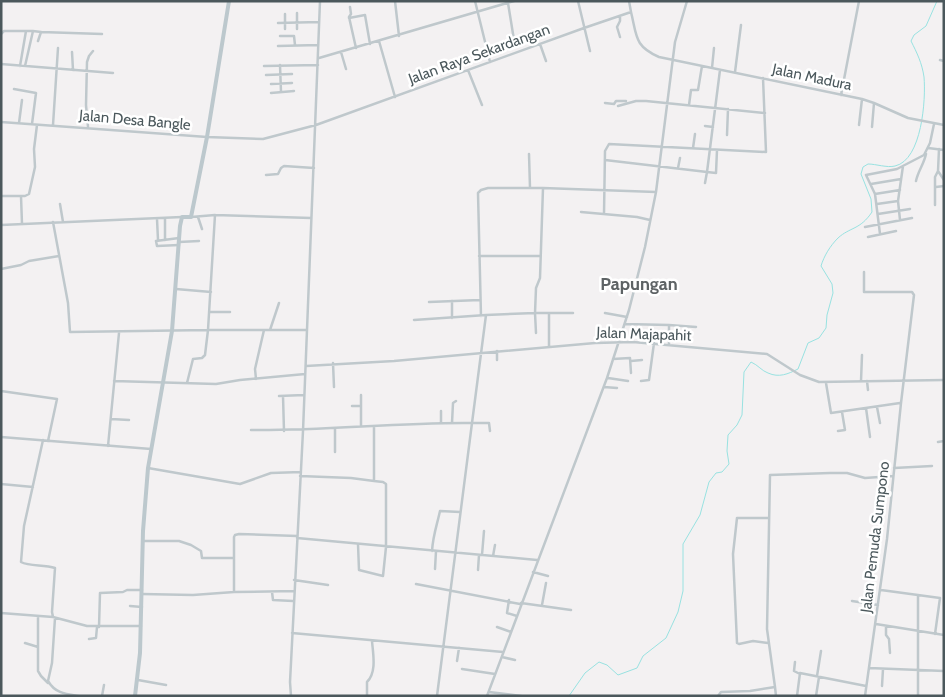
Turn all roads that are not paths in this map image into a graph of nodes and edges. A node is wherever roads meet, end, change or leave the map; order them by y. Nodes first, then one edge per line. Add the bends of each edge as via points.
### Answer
1 (229, 1) edge
2 (320, 1) edge
3 (395, 1) edge
4 (475, 1) edge
5 (514, 1) edge
6 (578, 1) edge
7 (629, 1) edge
8 (687, 1) edge
9 (859, 1) edge
10 (508, 3) junction
11 (350, 7) dead end
12 (364, 10) dead end
13 (631, 12) junction
14 (297, 13) dead end
15 (478, 13) junction
16 (285, 14) dead end
17 (365, 15) junction
18 (620, 16) junction
19 (350, 18) junction
20 (286, 22) junction
21 (297, 22) junction
22 (319, 22) junction
23 (278, 23) dead end
24 (741, 25) dead end
25 (584, 28) junction
26 (285, 29) dead end
27 (296, 29) dead end
28 (26, 31) junction
29 (33, 31) junction
30 (41, 32) junction
31 (1, 34) edge
32 (102, 34) dead end
33 (280, 36) dead end
34 (399, 36) junction
35 (620, 37) dead end
36 (514, 40) dead end
37 (38, 41) dead end
38 (379, 41) junction
39 (370, 44) junction
40 (540, 44) junction
41 (295, 45) junction
42 (318, 45) junction
43 (278, 46) dead end
44 (58, 48) dead end
45 (356, 48) junction
46 (714, 48) dead end
47 (93, 51) dead end
48 (590, 51) dead end
49 (72, 52) dead end
50 (341, 52) junction
51 (318, 58) junction
52 (672, 60) junction
53 (546, 61) dead end
54 (490, 62) junction
55 (1, 64) edge
56 (318, 65) junction
57 (20, 66) junction
58 (25, 66) junction
59 (264, 66) dead end
60 (280, 66) junction
61 (702, 66) junction
62 (56, 68) junction
63 (712, 68) junction
64 (346, 69) dead end
65 (720, 69) junction
66 (74, 70) junction
67 (468, 70) junction
68 (87, 71) junction
69 (735, 72) junction
70 (113, 73) dead end
71 (292, 74) dead end
72 (266, 75) dead end
73 (281, 75) junction
74 (763, 78) junction
75 (281, 83) junction
76 (292, 83) dead end
77 (271, 84) dead end
78 (14, 89) dead end
79 (294, 91) dead end
80 (271, 92) dead end
81 (281, 92) junction
82 (841, 95) junction
83 (395, 97) junction
84 (862, 99) junction
85 (22, 100) dead end
86 (626, 101) dead end
87 (667, 102) junction
88 (605, 103) dead end
89 (874, 103) junction
90 (482, 105) dead end
91 (689, 105) junction
92 (618, 106) dead end
93 (716, 108) junction
94 (728, 109) junction
95 (764, 113) junction
96 (1, 122) edge
97 (19, 123) junction
98 (32, 124) junction
99 (934, 124) junction
100 (37, 125) junction
101 (54, 125) junction
102 (316, 125) junction
103 (859, 125) dead end
104 (944, 125) edge
105 (704, 126) dead end
106 (88, 127) junction
107 (713, 127) junction
108 (872, 127) dead end
109 (695, 134) dead end
110 (727, 135) dead end
111 (207, 137) junction
112 (267, 139) joint
113 (662, 147) junction
114 (694, 148) junction
115 (928, 148) junction
116 (939, 149) junction
117 (710, 150) junction
118 (717, 150) junction
119 (944, 150) edge
120 (926, 152) junction
121 (529, 154) dead end
122 (680, 158) dead end
123 (605, 160) junction
124 (659, 166) junction
125 (903, 166) junction
126 (314, 168) junction
127 (678, 168) junction
128 (707, 172) junction
129 (938, 172) junction
130 (266, 175) dead end
131 (901, 179) junction
132 (944, 180) edge
133 (916, 181) dead end
134 (705, 183) dead end
135 (871, 184) junction
136 (944, 186) edge
137 (936, 187) junction
138 (530, 188) junction
139 (543, 188) junction
140 (605, 190) junction
141 (900, 190) junction
142 (656, 192) junction
143 (875, 194) junction
144 (1, 196) edge
145 (21, 196) junction
146 (898, 201) junction
147 (60, 204) dead end
148 (877, 204) junction
149 (935, 204) dead end
150 (910, 209) dead end
151 (898, 211) junction
152 (581, 212) dead end
153 (604, 214) junction
154 (878, 214) junction
155 (215, 215) junction
156 (191, 216) junction
157 (182, 217) junction
158 (198, 217) junction
159 (165, 218) junction
160 (312, 218) junction
161 (912, 218) dead end
162 (157, 219) junction
163 (650, 220) junction
164 (900, 220) junction
165 (53, 222) junction
166 (63, 222) junction
167 (22, 224) junction
168 (878, 224) junction
169 (1, 225) edge
170 (865, 227) dead end
171 (202, 229) dead end
172 (896, 231) dead end
173 (880, 234) junction
174 (868, 237) dead end
175 (158, 240) junction
176 (165, 240) junction
177 (199, 241) dead end
178 (179, 242) junction
179 (59, 256) junction
180 (479, 256) junction
181 (540, 256) junction
182 (1, 269) edge
183 (864, 272) dead end
184 (176, 289) junction
185 (211, 292) junction
186 (452, 300) junction
187 (480, 300) junction
188 (428, 302) dead end
189 (279, 303) dead end
190 (210, 312) junction
191 (230, 312) dead end
192 (535, 313) junction
193 (549, 313) junction
194 (573, 313) dead end
195 (606, 313) dead end
196 (486, 315) junction
197 (481, 316) junction
198 (627, 317) junction
199 (452, 318) junction
200 (414, 320) dead end
201 (625, 324) junction
202 (669, 325) junction
203 (696, 327) dead end
204 (208, 330) junction
205 (264, 330) junction
206 (270, 330) junction
207 (307, 330) junction
208 (172, 331) junction
209 (119, 332) junction
210 (536, 333) dead end
211 (619, 343) junction
212 (654, 343) junction
213 (669, 344) junction
214 (549, 347) junction
215 (482, 352) junction
216 (497, 352) junction
217 (862, 355) dead end
218 (613, 359) junction
219 (497, 360) dead end
220 (642, 360) dead end
221 (631, 361) junction
222 (333, 363) junction
223 (306, 366) junction
224 (631, 373) dead end
225 (305, 374) junction
226 (607, 378) junction
227 (256, 379) junction
228 (904, 380) junction
229 (944, 380) edge
230 (114, 381) junction
231 (628, 381) dead end
232 (862, 381) junction
233 (867, 381) junction
234 (164, 382) junction
235 (641, 382) dead end
236 (826, 383) junction
237 (187, 384) junction
238 (604, 386) junction
239 (334, 387) dead end
240 (617, 388) dead end
241 (1, 390) edge
242 (868, 390) dead end
243 (361, 395) dead end
244 (304, 396) junction
245 (456, 401) dead end
246 (901, 403) junction
247 (352, 406) dead end
248 (361, 406) junction
249 (877, 407) junction
250 (866, 408) junction
251 (440, 411) dead end
252 (842, 412) junction
253 (110, 419) junction
254 (129, 420) dead end
255 (441, 423) junction
256 (452, 423) junction
257 (472, 423) junction
258 (880, 423) dead end
259 (374, 426) junction
260 (361, 427) junction
261 (334, 428) junction
262 (251, 430) dead end
263 (284, 431) junction
264 (303, 431) junction
265 (490, 431) dead end
266 (838, 431) dead end
267 (1, 437) edge
268 (870, 437) dead end
269 (44, 440) junction
270 (48, 441) junction
271 (944, 441) edge
272 (938, 442) dead end
273 (108, 446) junction
274 (151, 449) junction
275 (335, 452) dead end
276 (932, 466) dead end
277 (148, 468) junction
278 (894, 468) junction
279 (301, 472) junction
280 (300, 476) junction
281 (893, 476) junction
282 (374, 481) junction
283 (1, 484) edge
284 (33, 487) junction
285 (460, 512) junction
286 (769, 518) junction
287 (484, 531) dead end
288 (297, 537) junction
289 (144, 541) junction
290 (358, 544) junction
291 (495, 545) dead end
292 (386, 547) junction
293 (432, 551) junction
294 (436, 551) junction
295 (455, 553) junction
296 (481, 555) junction
297 (493, 556) junction
298 (234, 558) junction
299 (537, 560) junction
300 (435, 569) dead end
301 (478, 570) dead end
302 (533, 572) junction
303 (548, 576) dead end
304 (294, 580) junction
305 (546, 583) dead end
306 (416, 584) dead end
307 (328, 585) dead end
308 (881, 590) junction
309 (294, 591) junction
310 (450, 591) junction
311 (142, 592) junction
312 (234, 592) junction
313 (272, 592) junction
314 (918, 595) junction
315 (940, 598) junction
316 (944, 599) edge
317 (293, 600) junction
318 (509, 600) junction
319 (852, 601) dead end
320 (521, 603) junction
321 (542, 605) junction
322 (878, 605) junction
323 (130, 606) dead end
324 (142, 607) junction
325 (571, 610) dead end
326 (1, 613) edge
327 (502, 614) dead end
328 (507, 614) junction
329 (38, 616) junction
330 (517, 616) junction
331 (54, 617) junction
332 (876, 624) junction
333 (141, 626) junction
334 (886, 626) junction
335 (98, 627) junction
336 (497, 627) dead end
337 (511, 632) junction
338 (918, 632) junction
339 (292, 633) junction
340 (935, 634) junction
341 (944, 635) edge
342 (89, 639) dead end
343 (372, 641) junction
344 (24, 643) dead end
345 (769, 643) junction
346 (444, 646) junction
347 (38, 647) junction
348 (459, 648) junction
349 (820, 651) dead end
350 (503, 652) junction
351 (890, 654) dead end
352 (502, 657) junction
353 (515, 660) dead end
354 (457, 661) dead end
355 (795, 662) dead end
356 (869, 668) junction
357 (462, 669) dead end
358 (883, 669) junction
359 (918, 670) junction
360 (944, 670) edge
361 (495, 674) junction
362 (800, 674) junction
363 (818, 677) junction
364 (138, 680) junction
365 (49, 683) junction
366 (104, 685) dead end
367 (166, 685) dead end
368 (866, 686) junction
369 (882, 686) dead end
370 (775, 687) junction
371 (488, 694) edge
372 (78, 696) edge
373 (102, 696) edge
374 (135, 696) edge
375 (291, 696) edge
376 (367, 696) edge
377 (437, 696) edge
378 (522, 696) edge
379 (718, 696) edge
380 (776, 696) edge
381 (797, 696) edge
382 (816, 696) edge
383 (865, 696) edge
384 (918, 696) edge

1 - 111 street
2 - 22 street
3 - 34 street
4 - 15 street
5 - 10 street
6 - 25 street
7 - 13 street
8 - 52 street
9 - 82 street
10 - 15 street
10 - 36 street
11 - 19 street
12 - 17 street
13 - 18 street, Jalan Raya Sekardangan
13 - 52 street via 640,46 649,53
14 - 21 street
15 - 34 street
15 - 54 street
16 - 20 street
17 - 19 street
17 - 39 street
18 - 25 street, Jalan Raya Sekardangan
18 - 35 street via 617,28
19 - 45 street
20 - 21 street
20 - 23 street
20 - 26 street
21 - 22 street
21 - 27 street
22 - 42 street
24 - 69 street
25 - 40 street, Jalan Raya Sekardangan
25 - 48 street
28 - 29 street
28 - 31 street via 4,31
28 - 57 street
29 - 30 street
29 - 58 street
30 - 32 street
30 - 37 street
33 - 41 street via 294,36
34 - 38 street
38 - 39 street
38 - 83 street
39 - 45 street
40 - 53 street
40 - 54 street, Jalan Raya Sekardangan
41 - 42 street
41 - 43 street
42 - 51 street
44 - 62 street
45 - 50 street
46 - 63 street
47 - 68 street via 88,57
49 - 66 street
50 - 51 street
50 - 64 street
51 - 56 street
52 - 61 street, Jalan Madura
52 - 87 street
54 - 67 street, Jalan Raya Sekardangan
55 - 57 street
56 - 60 street
56 - 102 street
57 - 58 street
58 - 62 street
59 - 60 street
60 - 73 street
61 - 63 street, Jalan Madura
61 - 91 street via 698,90 691,90
62 - 66 street
62 - 101 street
63 - 65 street, Jalan Madura
65 - 69 street, Jalan Madura
65 - 93 street
66 - 68 street
67 - 83 street, Jalan Raya Sekardangan
67 - 90 street
68 - 70 street
68 - 106 street
69 - 74 street, Jalan Madura
71 - 73 street
72 - 73 street
73 - 75 street
74 - 82 street, Jalan Madura
74 - 95 street
75 - 76 street
75 - 77 street
75 - 81 street
78 - 98 street via 36,93
79 - 81 street
80 - 81 street
82 - 84 street, Jalan Madura
83 - 102 street, Jalan Raya Sekardangan
84 - 89 street, Jalan Madura
84 - 103 street
85 - 97 street
86 - 88 street
87 - 91 street
87 - 92 street via 636,101
87 - 113 street
89 - 99 street, Jalan Madura via 908,118
89 - 108 street
91 - 93 street
93 - 94 street
93 - 107 street
94 - 95 street
94 - 110 street
95 - 118 street via 766,152
96 - 97 street, Jalan Desa Bangle
97 - 98 street, Jalan Desa Bangle
98 - 100 street, Jalan Desa Bangle
99 - 104 street, Jalan Madura
99 - 115 street
100 - 101 street, Jalan Desa Bangle
100 - 145 street via 35,167 28,194
101 - 106 street, Jalan Desa Bangle
102 - 112 street, Jalan Raya Sekardangan
102 - 126 street
105 - 107 street
106 - 111 street, Jalan Desa Bangle
107 - 117 street
109 - 114 street
111 - 112 street, Jalan Desa Bangle
111 - 156 street
113 - 114 street
113 - 123 street via 609,144
113 - 124 street
114 - 117 street
115 - 116 street
115 - 120 street
116 - 119 street
116 - 129 street
117 - 118 street
117 - 128 street
118 - 128 street via 716,173
120 - 125 street via 921,158
120 - 133 street
121 - 138 street
122 - 127 street
123 - 124 street
123 - 140 street
124 - 127 street
124 - 142 street
125 - 131 street
125 - 135 street via 867,174
126 - 130 street via 285,166 279,174
126 - 160 street
127 - 128 street
128 - 134 street
129 - 132 street
129 - 137 street
131 - 135 street
131 - 141 street
135 - 143 street
136 - 137 street
137 - 149 street
138 - 139 street
138 - 180 street via 488,188 479,192
139 - 140 street
139 - 181 street
140 - 142 street
140 - 153 street
141 - 143 street
141 - 146 street
142 - 163 street
143 - 148 street
144 - 145 street
145 - 167 street
146 - 148 street
146 - 151 street
147 - 166 street
148 - 154 street
150 - 151 street
151 - 154 street
151 - 164 street
152 - 153 street
153 - 163 street
154 - 168 street
155 - 158 street
155 - 160 street
155 - 185 street
156 - 157 street
156 - 158 street
157 - 159 street
157 - 178 street
158 - 171 street
159 - 162 street
159 - 176 street
160 - 207 street
161 - 164 street
162 - 166 street
162 - 175 street
163 - 198 street
164 - 168 street
165 - 166 street
165 - 167 street
165 - 179 street
167 - 169 street
168 - 170 street
168 - 173 street
172 - 173 street
173 - 174 street
175 - 176 street
175 - 178 street via 157,246
176 - 178 street
177 - 178 street
178 - 184 street
179 - 182 street
179 - 209 street via 70,332
180 - 181 street
180 - 187 street
181 - 192 street
183 - 228 street, Jalan Pemuda Sumpono via 864,292 914,293
184 - 185 street
184 - 208 street
185 - 190 street
186 - 187 street
186 - 188 street
186 - 199 street
187 - 197 street
189 - 206 street
190 - 191 street
190 - 204 street
192 - 193 street
192 - 196 street
192 - 210 street
193 - 194 street
193 - 214 street
195 - 198 street
196 - 197 street
196 - 215 street
197 - 199 street
198 - 201 street
199 - 200 street
201 - 202 street
201 - 211 street
202 - 203 street
202 - 213 street
204 - 205 street
204 - 208 street
204 - 237 street via 204,356 193,358
205 - 206 street
205 - 227 street via 255,369
206 - 207 street
207 - 223 street
208 - 209 street
208 - 234 street
209 - 230 street
211 - 212 street, Jalan Majapahit
211 - 214 street, Jalan Majapahit
211 - 218 street
212 - 213 street, Jalan Majapahit
212 - 235 street via 649,380
213 - 236 street, Jalan Majapahit via 767,354 800,375
214 - 216 street, Jalan Majapahit
215 - 216 street, Jalan Majapahit
215 - 222 street, Jalan Majapahit
215 - 257 street
216 - 219 street
217 - 232 street
218 - 221 street via 630,358
218 - 226 street
220 - 221 street
221 - 224 street
222 - 223 street, Jalan Majapahit
222 - 239 street
223 - 225 street
225 - 227 street
225 - 244 street
226 - 231 street
226 - 238 street
227 - 237 street
228 - 229 street, Jalan Majapahit
228 - 233 street, Jalan Majapahit
228 - 246 street, Jalan Pemuda Sumpono
230 - 234 street
230 - 253 street
232 - 233 street, Jalan Majapahit
232 - 236 street, Jalan Majapahit
233 - 242 street
234 - 237 street
234 - 274 street
236 - 252 street via 830,412
238 - 240 street
238 - 299 street
241 - 270 street via 57,399
243 - 248 street
244 - 263 street via 281,396
244 - 264 street
245 - 256 street via 453,403
246 - 249 street
246 - 278 street, Jalan Pemuda Sumpono
247 - 248 street
248 - 260 street
249 - 250 street
249 - 258 street
250 - 252 street
250 - 268 street
251 - 255 street
252 - 266 street via 845,430
253 - 254 street
253 - 273 street
255 - 256 street
255 - 259 street
256 - 257 street
257 - 265 street via 489,423
257 - 285 street
259 - 260 street
259 - 282 street
260 - 261 street
261 - 264 street
261 - 275 street
262 - 263 street
263 - 264 street
264 - 279 street
267 - 269 street
269 - 270 street
269 - 284 street
270 - 273 street
271 - 272 street
273 - 274 street
274 - 277 street
276 - 278 street
277 - 279 street via 240,484 271,473
277 - 289 street
278 - 281 street, Jalan Pemuda Sumpono
279 - 280 street
280 - 282 street
280 - 288 street
281 - 286 street via 865,478 847,473 770,475
281 - 308 street, Jalan Pemuda Sumpono
282 - 292 street via 386,484
283 - 284 street
284 - 331 street via 20,561 55,568
285 - 293 street via 440,511
285 - 295 street
286 - 345 street
286 - 345 street via 737,520 732,554 737,642
287 - 296 street
288 - 290 street
288 - 298 street via 235,535
288 - 304 street
289 - 298 street via 179,541 200,550 202,558
289 - 311 street
290 - 292 street
290 - 292 street via 359,570 382,576
291 - 297 street
292 - 293 street
293 - 294 street
294 - 295 street
294 - 300 street
295 - 296 street
295 - 310 street
296 - 297 street
296 - 301 street
297 - 299 street
298 - 312 street
299 - 302 street
302 - 303 street
302 - 320 street
304 - 307 street
304 - 309 street
305 - 321 street
306 - 310 street
308 - 314 street
308 - 322 street, Jalan Pemuda Sumpono
309 - 313 street
309 - 317 street
310 - 318 street
310 - 346 street
311 - 312 street via 193,595
311 - 324 street
311 - 335 street via 100,593
312 - 313 street
313 - 317 street via 273,600
314 - 315 street
314 - 338 street
315 - 316 street
315 - 340 street
317 - 339 street
318 - 320 street
318 - 328 street
319 - 322 street
320 - 321 street
320 - 330 street
321 - 325 street
322 - 332 street, Jalan Pemuda Sumpono
323 - 324 street
324 - 333 street
326 - 329 street
327 - 328 street
328 - 330 street
329 - 331 street
329 - 347 street
330 - 337 street
331 - 335 street via 82,626
331 - 365 street
332 - 334 street
332 - 356 street, Jalan Pemuda Sumpono
333 - 335 street
333 - 364 street
334 - 338 street
334 - 351 street
335 - 342 street via 96,638
336 - 337 street
337 - 350 street
338 - 340 street
338 - 359 street
339 - 343 street
339 - 375 street
340 - 341 street
343 - 346 street
343 - 376 street via 373,670 366,682
344 - 347 street
345 - 370 street
346 - 348 street
346 - 377 street
347 - 365 street via 38,671
348 - 350 street
348 - 354 street
349 - 363 street
350 - 352 street
352 - 353 street
352 - 361 street
355 - 362 street via 794,671
356 - 358 street
356 - 368 street, Jalan Pemuda Sumpono
357 - 361 street
358 - 359 street
358 - 369 street
359 - 360 street
359 - 384 street
361 - 371 street
362 - 363 street
362 - 381 street
363 - 368 street
363 - 382 street
364 - 367 street
364 - 374 street
365 - 372 street via 61,693
366 - 373 street
368 - 383 street, Jalan Pemuda Sumpono
370 - 379 street via 722,692
370 - 380 street
371 - 378 street

